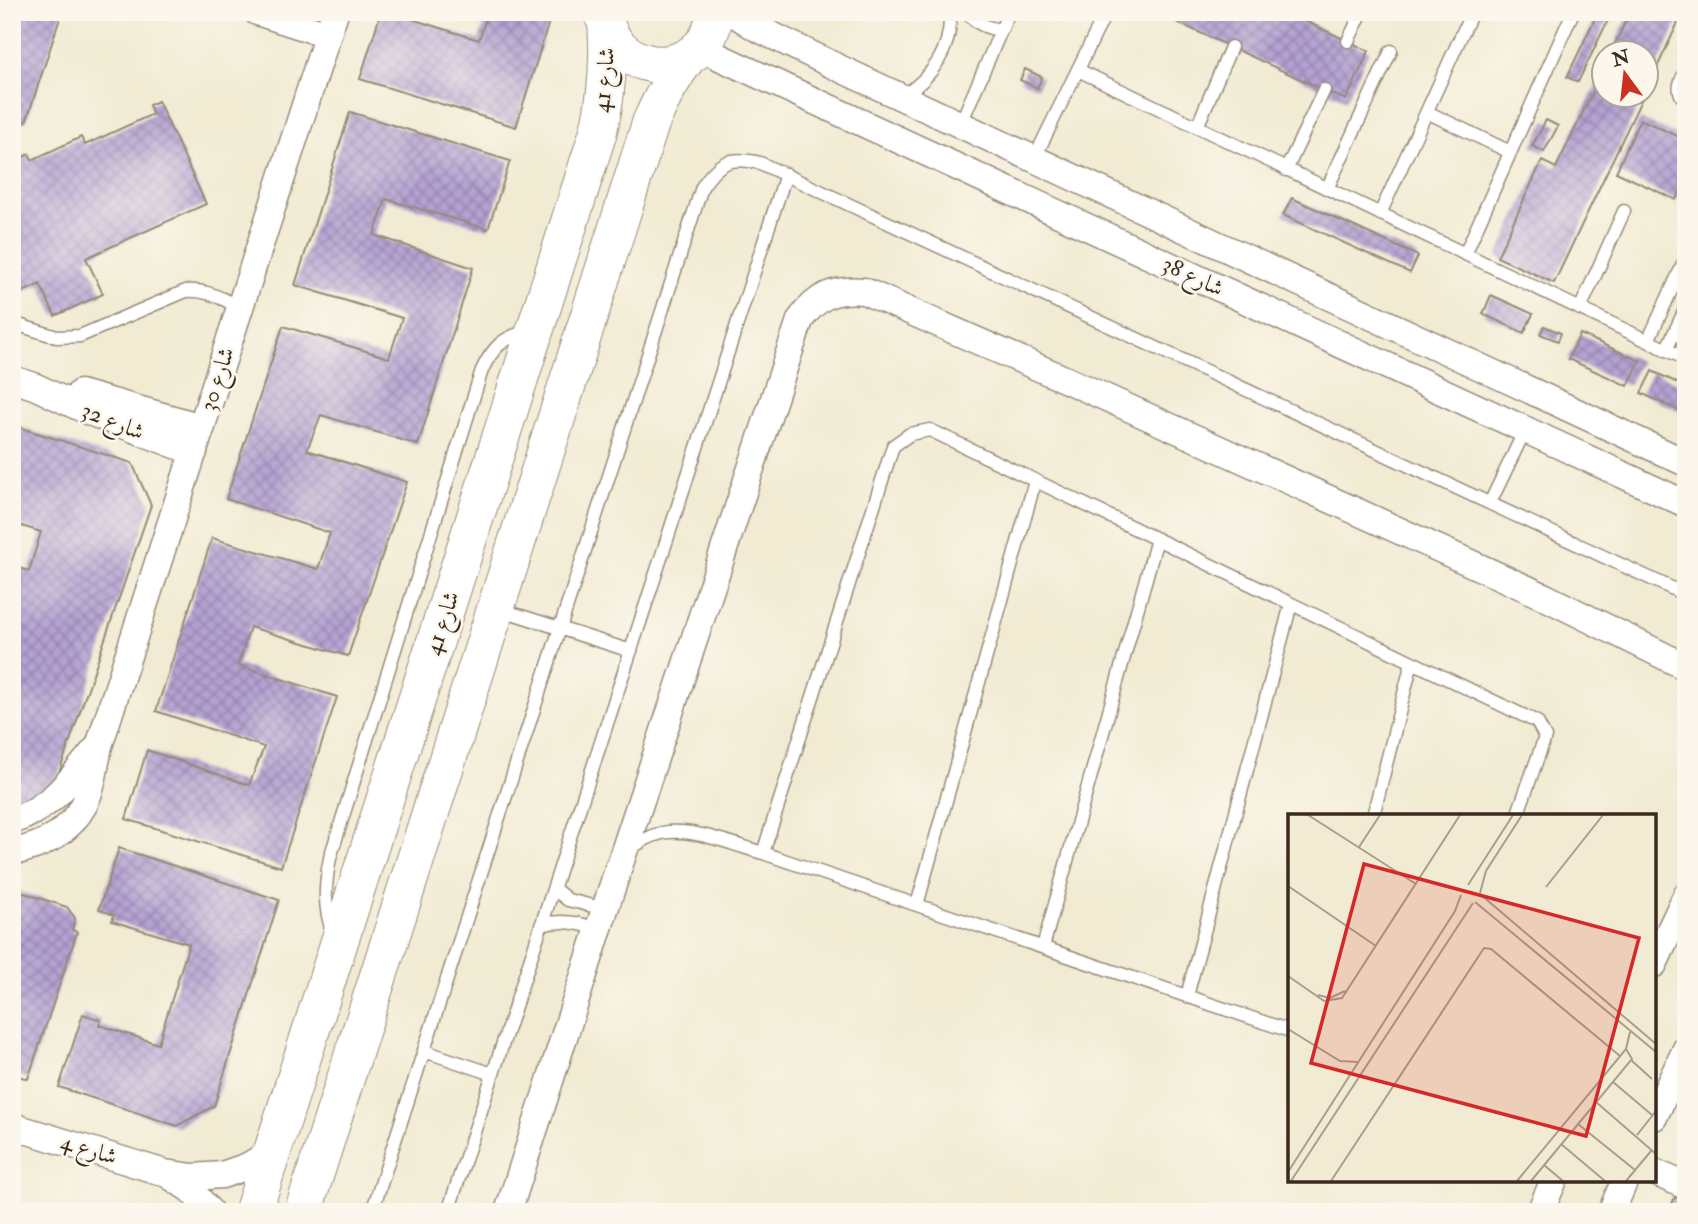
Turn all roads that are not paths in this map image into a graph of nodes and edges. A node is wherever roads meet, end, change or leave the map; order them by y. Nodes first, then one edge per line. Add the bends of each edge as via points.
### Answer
1 (257, 12) edge
2 (715, 12) edge
3 (732, 12) edge
4 (950, 12) edge
5 (967, 12) edge
6 (1009, 12) edge
7 (1106, 12) edge
8 (1362, 12) edge
9 (1472, 12) edge
10 (1573, 12) edge
11 (605, 21) edge
12 (332, 24) edge
13 (1001, 30) junction
14 (1348, 41) dead end
15 (1231, 47) dead end
16 (1391, 51) dead end
17 (693, 53) junction
18 (1686, 70) edge
19 (1078, 71) junction
20 (1324, 90) dead end
21 (902, 97) junction
22 (1686, 101) edge
23 (1427, 112) junction
24 (961, 125) junction
25 (1197, 127) junction
26 (1510, 152) junction
27 (1034, 159) junction
28 (1286, 170) junction
29 (786, 174) junction
30 (1327, 189) junction
31 (1624, 211) dead end
32 (1380, 214) junction
33 (1465, 254) junction
34 (1686, 258) edge
35 (240, 307) junction
36 (1686, 308) edge
37 (1580, 309) junction
38 (12, 323) edge
39 (1648, 341) junction
40 (1666, 350) junction
41 (1686, 359) edge
42 (23, 382) edge
43 (202, 427) junction
44 (1525, 430) junction
45 (194, 452) junction
46 (1686, 463) edge
47 (1035, 481) junction
48 (1490, 503) junction
49 (1686, 504) edge
50 (1157, 539) junction
51 (1686, 595) edge
52 (1291, 604) junction
53 (496, 608) junction
54 (559, 628) junction
55 (631, 651) junction
56 (1412, 662) junction
57 (1686, 667) edge
58 (99, 746) junction
59 (1374, 814) edge
60 (1518, 814) edge
61 (12, 821) edge
62 (12, 852) edge
63 (763, 853) junction
64 (623, 856) junction
65 (554, 889) junction
66 (1686, 896) edge
67 (917, 905) junction
68 (602, 919) junction
69 (541, 925) junction
70 (1043, 947) junction
71 (1656, 960) edge
72 (1186, 996) junction
73 (1288, 1030) edge
74 (1686, 1049) edge
75 (424, 1051) junction
76 (493, 1074) junction
77 (1656, 1113) edge
78 (12, 1126) edge
79 (272, 1150) junction
80 (165, 1173) junction
81 (1656, 1173) edge
82 (1554, 1182) edge
83 (1624, 1182) edge
84 (1686, 1186) edge
85 (210, 1212) edge
86 (253, 1212) edge
87 (303, 1212) edge
88 (372, 1212) edge
89 (448, 1212) edge
90 (508, 1212) edge
91 (1540, 1212) edge
92 (1611, 1212) edge

1 - 12 street
2 - 17 street, شارع 41 via 708,37
3 - 21 street, شارع 38 via 762,31
4 - 21 lane via 948,39 937,65
5 - 13 lane via 981,24
6 - 13 lane
7 - 19 lane
8 - 14 lane
9 - 23 lane
10 - 26 lane
11 - 17 street via 615,43 640,62 672,64
11 - 79 street, شارع 41 via 608,82 598,133
12 - 35 street, شارع 30
13 - 24 lane
15 - 25 lane
16 - 30 lane
17 - 44 street, شارع 38
17 - 53 street, شارع 41 via 666,89 650,122
18 - 22 lane via 1678,86
19 - 25 lane
19 - 27 lane
20 - 28 lane
21 - 24 street, شارع 38
23 - 26 lane
23 - 32 lane
24 - 27 street, شارع 38
25 - 28 lane
26 - 33 lane
27 - 46 street, شارع 38
28 - 30 lane
29 - 48 lane
29 - 54 lane via 743,159 726,162 711,172 702,187
29 - 55 lane
30 - 32 lane
31 - 37 lane
32 - 33 lane
33 - 37 lane
34 - 39 lane
35 - 38 lane via 197,290 80,336 57,337
35 - 43 street, شارع 30
36 - 40 lane
37 - 39 lane
39 - 40 lane
40 - 41 lane
42 - 43 street, شارع 32
42 - 45 street, شارع 32
43 - 45 street, شارع 30
44 - 48 lane
44 - 49 street, شارع 38
45 - 58 street, شارع 30
47 - 50 lane
47 - 63 lane via 929,430 910,434 893,446
47 - 67 lane
48 - 51 lane
50 - 52 lane
50 - 70 lane
52 - 56 lane
52 - 72 lane
53 - 54 lane
53 - 87 street, شارع 41
54 - 55 lane
54 - 75 lane
55 - 65 lane
56 - 59 lane
56 - 60 lane via 1537,722 1545,737
57 - 64 street via 1543,596 1087,389 864,291 835,292 809,307 800,320
58 - 61 street, شارع 30 via 59,794
58 - 62 street, شارع 30 via 84,804 69,824 31,849
63 - 64 lane via 684,832 640,842
63 - 67 lane
64 - 68 street
65 - 68 lane
65 - 69 lane
66 - 71 street
67 - 70 lane
68 - 69 lane
68 - 90 street
69 - 76 lane
70 - 72 lane
72 - 73 lane
74 - 77 street
75 - 76 lane
75 - 88 lane
76 - 89 lane
78 - 80 street, شارع 4
79 - 80 street, شارع 4 via 248,1166 222,1175
79 - 86 street, شارع 41
80 - 85 street, شارع 4 via 191,1190
81 - 84 street
82 - 91 street
83 - 92 street

